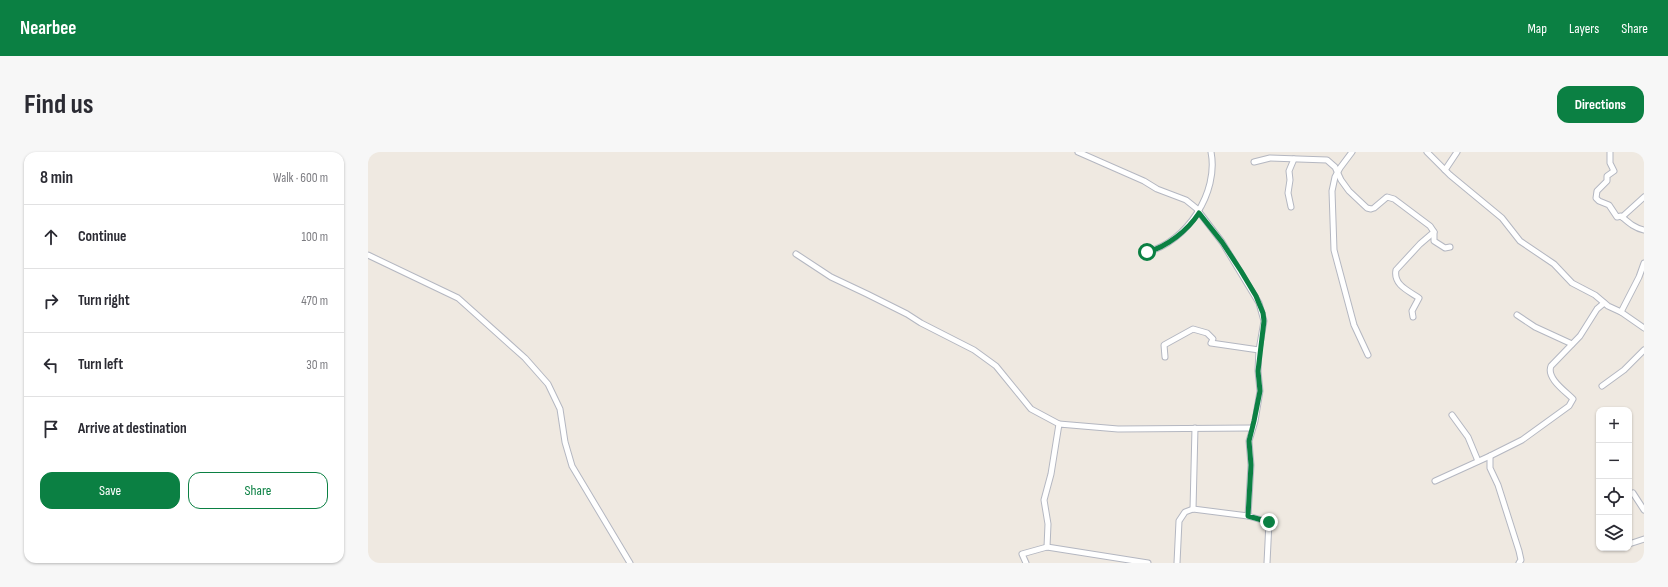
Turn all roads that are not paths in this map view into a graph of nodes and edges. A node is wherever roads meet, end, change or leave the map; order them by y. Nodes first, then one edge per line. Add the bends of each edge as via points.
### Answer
1 (1078, 152) edge
2 (1211, 152) edge
3 (1352, 152) edge
4 (1427, 152) edge
5 (1457, 152) edge
6 (1610, 152) edge
7 (1294, 159) junction
8 (1254, 162) dead end
9 (1445, 170) junction
10 (1337, 173) junction
11 (1644, 197) edge
12 (1291, 207) dead end
13 (1199, 213) junction
14 (1622, 217) junction
15 (1644, 230) edge
16 (1434, 232) junction
17 (1450, 247) dead end
18 (1147, 252) dead end
19 (796, 254) dead end
20 (368, 255) edge
21 (1644, 263) edge
22 (1604, 303) junction
23 (1621, 312) junction
24 (1517, 314) dead end
25 (1413, 317) dead end
26 (1644, 328) edge
27 (1572, 344) junction
28 (1260, 350) junction
29 (1644, 350) edge
30 (1368, 355) dead end
31 (1166, 357) dead end
32 (1602, 386) dead end
33 (1452, 415) dead end
34 (1059, 424) junction
35 (1195, 428) junction
36 (1252, 428) junction
37 (1490, 456) junction
38 (1478, 460) junction
39 (1435, 481) dead end
40 (1633, 493) dead end
41 (1193, 509) junction
42 (1644, 510) edge
43 (1248, 516) junction
44 (1644, 539) edge
45 (1632, 543) edge
46 (1047, 547) junction
47 (630, 563) edge
48 (1026, 563) edge
49 (1148, 563) edge
50 (1177, 563) edge
51 (1266, 563) edge
52 (1519, 563) edge

1 - 13 street via 1186,200
2 - 13 street via 1213,162 1210,183
3 - 10 street
4 - 9 street
5 - 9 street
6 - 14 street via 1610,163 1614,171 1607,176 1607,181 1597,191 1596,198 1609,205 1617,217
7 - 8 street via 1270,158
7 - 10 street via 1327,160 1335,167
7 - 12 street via 1288,171
9 - 22 street via 1499,215 1524,244 1554,264 1575,285 1595,295
10 - 16 street via 1349,191 1367,208 1371,210 1389,197 1418,216
10 - 30 street via 1332,191 1334,250 1354,325
11 - 14 street
13 - 18 street via 1174,238 1160,248
13 - 28 street via 1234,261 1259,303 1264,321
14 - 15 street via 1638,229
16 - 17 street via 1434,241 1445,248
16 - 25 street via 1396,270 1400,286 1419,298 1412,310
19 - 34 street via 831,277 974,350 996,366 1031,409
20 - 47 street via 458,298 525,358 548,384 560,409 572,466
21 - 23 street
22 - 23 street
22 - 27 street
23 - 26 street
24 - 27 street via 1535,327
27 - 37 street via 1550,370 1551,376 1573,399 1572,403 1522,440
28 - 31 street via 1211,343 1213,338 1207,333 1193,329 1164,345
28 - 36 street via 1260,391
29 - 32 street via 1624,370
33 - 38 street via 1468,437
34 - 35 street via 1118,429
34 - 46 street via 1044,500 1048,524
35 - 36 street
35 - 41 street
36 - 43 street via 1249,441 1251,465
37 - 38 street
37 - 52 street via 1490,468 1519,551
38 - 39 street
40 - 42 street
41 - 43 street
41 - 50 street via 1185,512 1179,521
43 - 51 street via 1269,522
44 - 45 street
46 - 48 street via 1022,554
46 - 49 street

